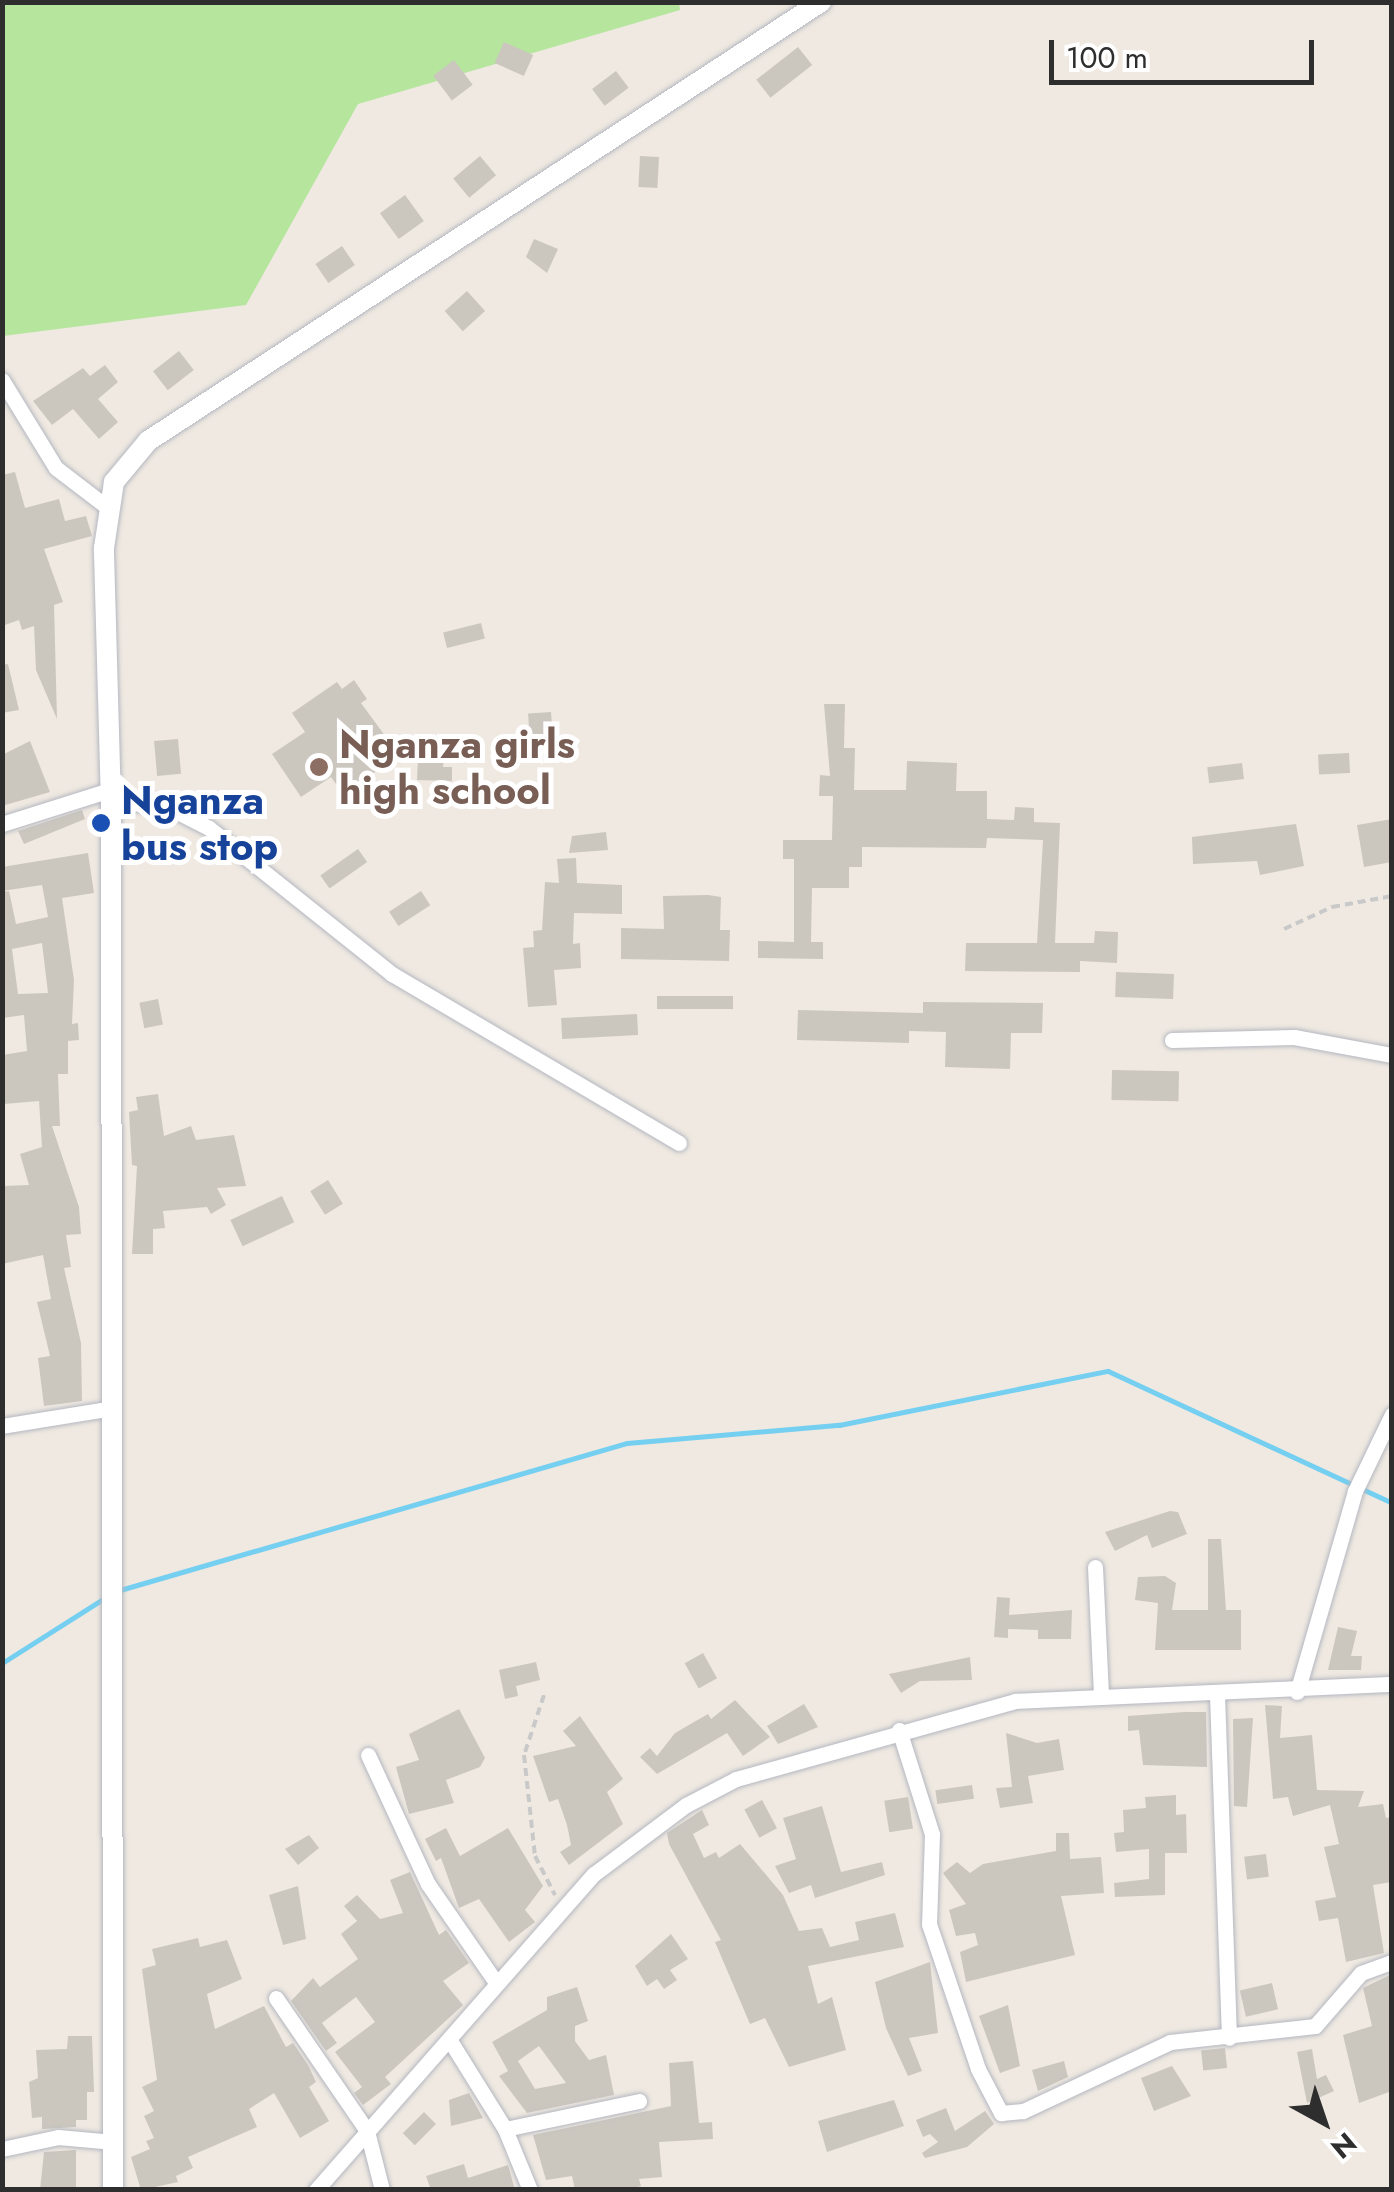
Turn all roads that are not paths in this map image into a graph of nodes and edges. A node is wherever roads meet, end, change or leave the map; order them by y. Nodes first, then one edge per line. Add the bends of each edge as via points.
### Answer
1 (821, 2) edge
2 (2, 380) edge
3 (107, 507) junction
4 (110, 797) junction
5 (2, 824) edge
6 (1172, 1040) dead end
7 (1392, 1055) edge
8 (679, 1144) dead end
9 (114, 1408) junction
10 (1392, 1414) edge
11 (2, 1426) edge
12 (1094, 1566) dead end
13 (1392, 1684) edge
14 (1298, 1692) junction
15 (1217, 1694) junction
16 (1100, 1696) junction
17 (899, 1730) junction
18 (368, 1755) dead end
19 (1392, 1962) edge
20 (497, 1984) junction
21 (276, 1998) dead end
22 (1229, 2038) junction
23 (449, 2039) junction
24 (639, 2101) dead end
25 (505, 2129) junction
26 (367, 2130) junction
27 (114, 2142) junction
28 (2, 2149) edge
29 (114, 2190) edge
30 (316, 2190) edge
31 (382, 2190) edge
32 (530, 2190) edge

1 - 3 main road via 148,441 124,464
2 - 3 street via 56,468
3 - 4 main road
4 - 5 street
4 - 8 street via 160,802 209,828 392,974
4 - 9 main road
6 - 7 street via 1294,1038
9 - 11 street
9 - 27 main road
10 - 14 street via 1355,1491
12 - 16 street
13 - 14 street
14 - 15 street
15 - 16 street
15 - 22 street
16 - 17 street via 1016,1701
17 - 20 street via 736,1779 686,1805 594,1874
17 - 22 street via 932,1834 929,1924 978,2069 1000,2113 1022,2112 1069,2092 1138,2052
18 - 20 street via 428,1884
19 - 22 street via 1361,1973 1315,2026
20 - 23 street
21 - 26 street
23 - 25 street
23 - 26 street
24 - 25 street
25 - 32 street
26 - 30 street
26 - 31 street
27 - 28 street via 58,2137
27 - 29 main road

